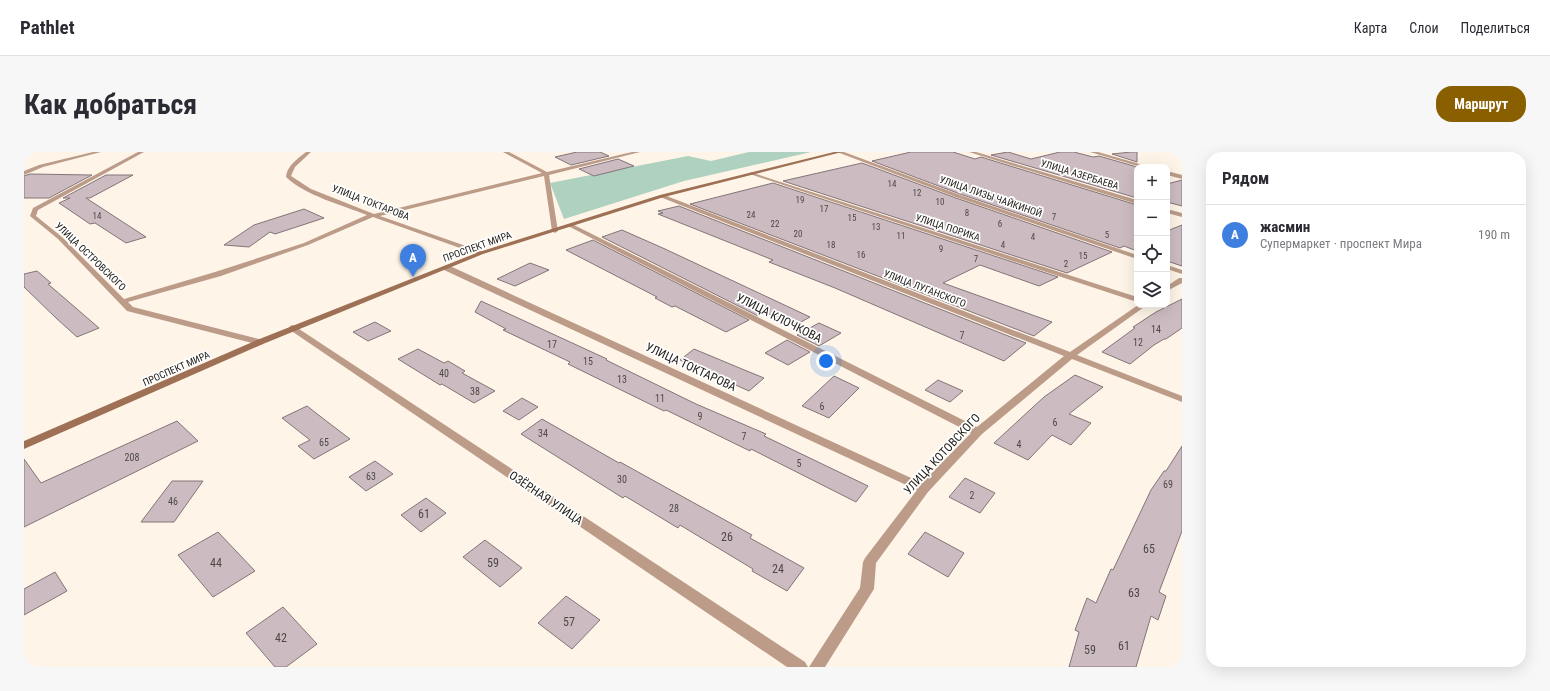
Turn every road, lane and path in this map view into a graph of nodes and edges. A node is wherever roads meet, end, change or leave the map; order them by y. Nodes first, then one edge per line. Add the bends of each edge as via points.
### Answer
1 (99, 152) edge
2 (142, 152) edge
3 (309, 152) edge
4 (505, 152) edge
5 (638, 152) edge
6 (835, 152) edge
7 (971, 152) edge
8 (1092, 152) edge
9 (128, 156) edge
10 (1136, 164) edge
11 (24, 173) edge
12 (752, 173) junction
13 (1170, 173) edge
14 (546, 174) junction
15 (1182, 177) edge
16 (662, 196) junction
17 (1134, 201) edge
18 (1170, 211) edge
19 (1182, 215) edge
20 (371, 216) junction
21 (570, 225) junction
22 (555, 231) junction
23 (481, 253) junction
24 (1134, 256) edge
25 (447, 268) junction
26 (1170, 268) edge
27 (1182, 272) edge
28 (1182, 280) edge
29 (1170, 287) edge
30 (1134, 299) edge
31 (124, 301) junction
32 (1139, 308) edge
33 (293, 328) junction
34 (260, 342) junction
35 (1070, 356) junction
36 (1182, 399) edge
37 (978, 432) junction
38 (24, 445) edge
39 (924, 489) junction
40 (800, 667) edge
41 (817, 667) edge

1 - 11 street
2 - 9 street, УЛИЦА ОСТРОВСКОГО
3 - 20 street, УЛИЦА ТОКТАРОВА via 289,172 288,176 292,181
4 - 14 street
5 - 14 street
6 - 12 main road, ПРОСПЕКТ МИРА
6 - 24 street, УЛИЦА ЛИЗЫ ЧАЙКИНОЙ
7 - 17 street, УЛИЦА АЗЕРБАЕВА
8 - 10 street
9 - 31 street, УЛИЦА ОСТРОВСКОГО via 35,209 33,216 60,238
12 - 16 main road, ПРОСПЕКТ МИРА
12 - 30 street, УЛИЦА ПОРИКА
13 - 15 street
14 - 20 street
14 - 22 street
16 - 21 main road, ПРОСПЕКТ МИРА
16 - 35 street, УЛИЦА ЛУГАНСКОГО
18 - 19 street
20 - 23 street, УЛИЦА ТОКТАРОВА
20 - 31 street via 291,249 218,274
21 - 22 main road, ПРОСПЕКТ МИРА
21 - 37 street, УЛИЦА КЛОЧКОВА
22 - 23 main road, ПРОСПЕКТ МИРА
23 - 25 main road, ПРОСПЕКТ МИРА
25 - 33 main road, ПРОСПЕКТ МИРА
25 - 39 street, УЛИЦА ТОКТАРОВА
26 - 27 street
28 - 29 street
31 - 34 street, УЛИЦА ОСТРОВСКОГО via 130,309
32 - 35 street, УЛИЦА КОТОВСКОГО
33 - 34 main road, ПРОСПЕКТ МИРА
33 - 40 street, ОЗЁРНАЯ УЛИЦА
34 - 38 main road, ПРОСПЕКТ МИРА
35 - 36 street, УЛИЦА ЛУГАНСКОГО
35 - 37 street, УЛИЦА КОТОВСКОГО
37 - 39 street, УЛИЦА КОТОВСКОГО
39 - 41 street, УЛИЦА КОТОВСКОГО via 870,562 867,589

